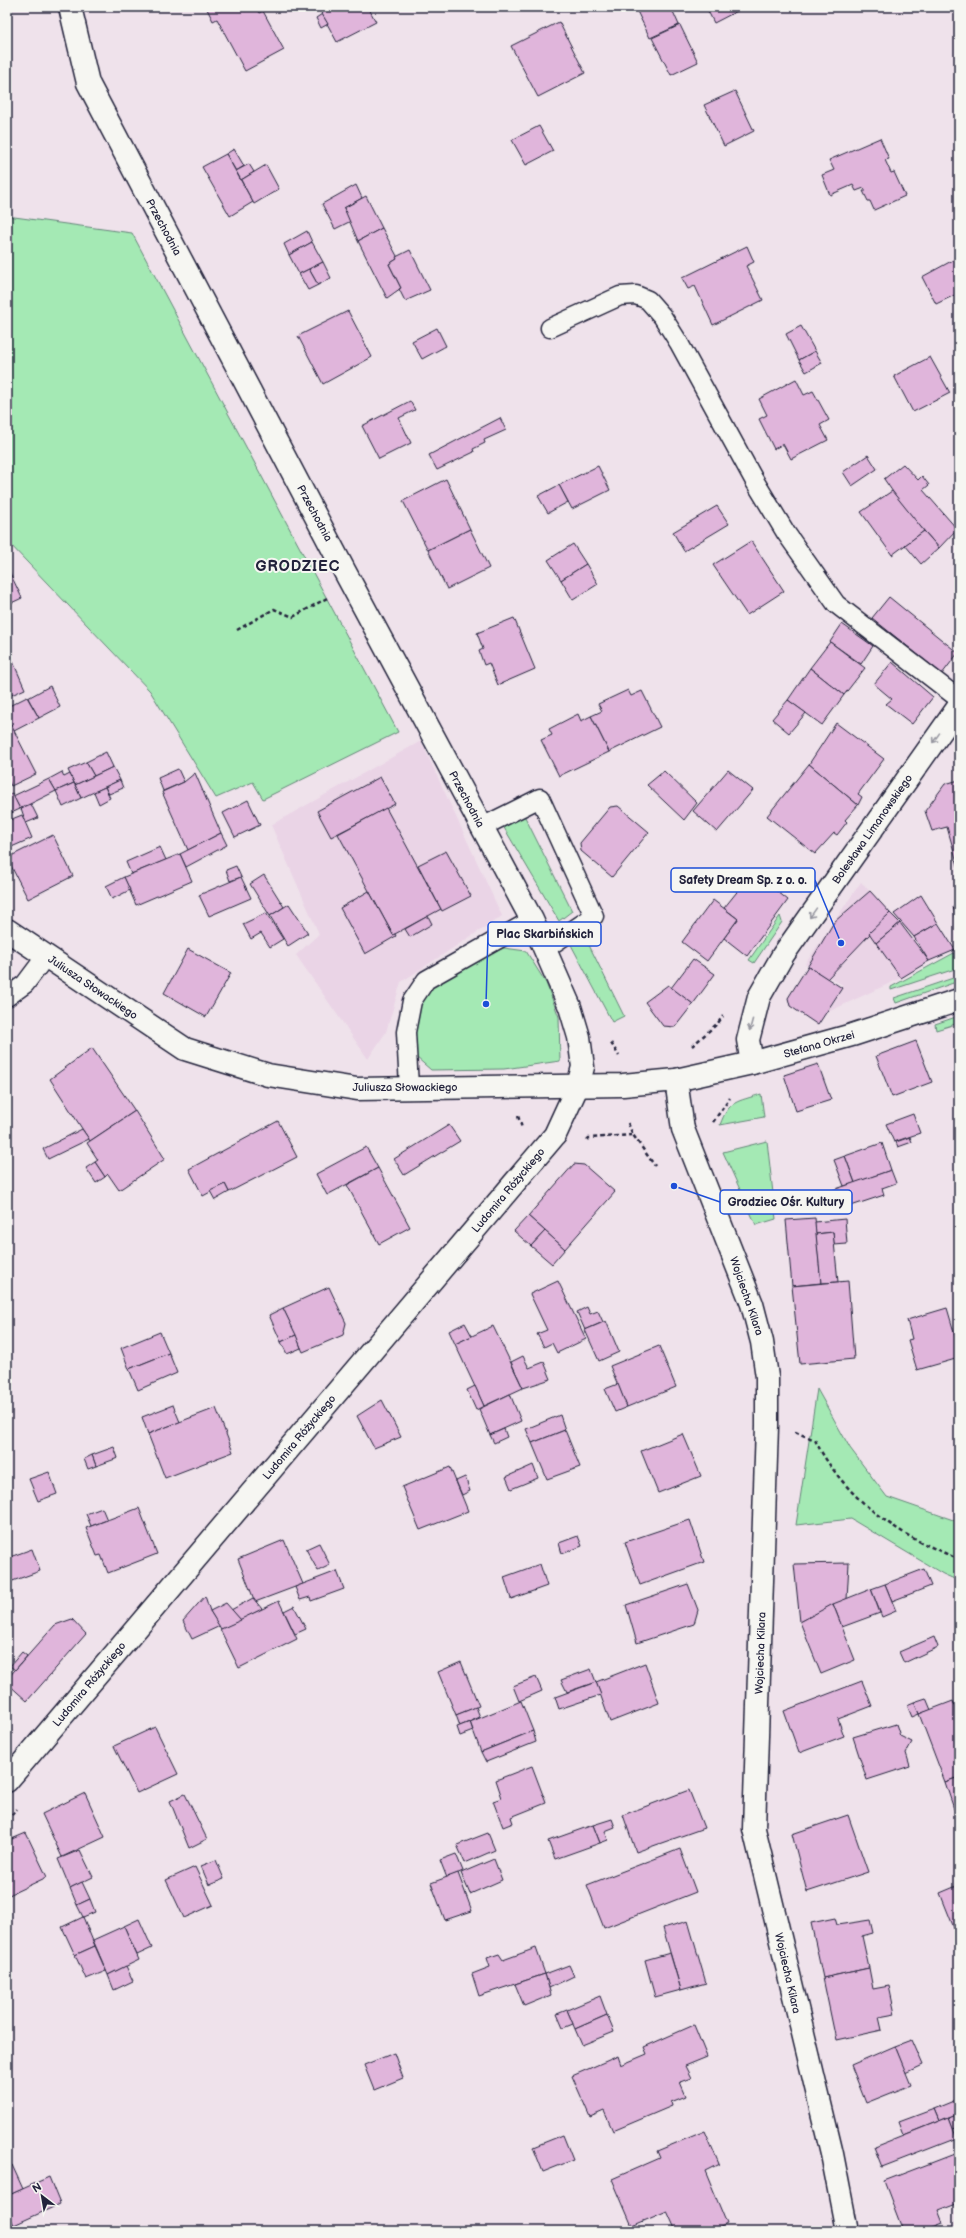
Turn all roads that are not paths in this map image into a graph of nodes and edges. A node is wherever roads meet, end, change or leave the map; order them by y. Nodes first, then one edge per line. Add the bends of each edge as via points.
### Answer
1 (70, 7) edge
2 (550, 328) dead end
3 (959, 699) edge
4 (959, 706) edge
5 (482, 827) junction
6 (532, 920) junction
7 (7, 930) edge
8 (545, 949) junction
9 (46, 956) junction
10 (7, 998) edge
11 (959, 1000) edge
12 (752, 1063) junction
13 (676, 1080) junction
14 (578, 1085) junction
15 (409, 1087) junction
16 (7, 1781) edge
17 (847, 2231) edge

1 - 5 street, Przechodnia via 88,83
2 - 3 lane via 620,296 636,294 648,300 679,343 782,526 836,604
4 -> 12 street, Bolesława Limanowskiego via 783,955 763,989 748,1040
5 - 6 street, Przechodnia
5 - 8 lane via 540,798 594,916
6 - 8 street, Przechodnia
6 - 15 lane via 426,980 412,1001 406,1032
7 - 9 street, Juliusza Słowackiego
8 - 14 street, Przechodnia via 570,1007 579,1037 583,1067
9 - 10 lane via 25,984
9 - 15 street, Juliusza Słowackiego via 185,1050 274,1076 357,1089
11 - 12 street, Stefana Okrzei via 876,1028
12 - 13 street, Stefana Okrzei
13 - 14 street, Juliusza Słowackiego via 624,1085
13 - 17 street, Wojciecha Kilara via 683,1129 752,1304 762,1342 767,1377 767,1426 754,1829 832,2154
14 - 15 street, Juliusza Słowackiego
14 - 16 street, Ludomira Różyckiego via 555,1134

